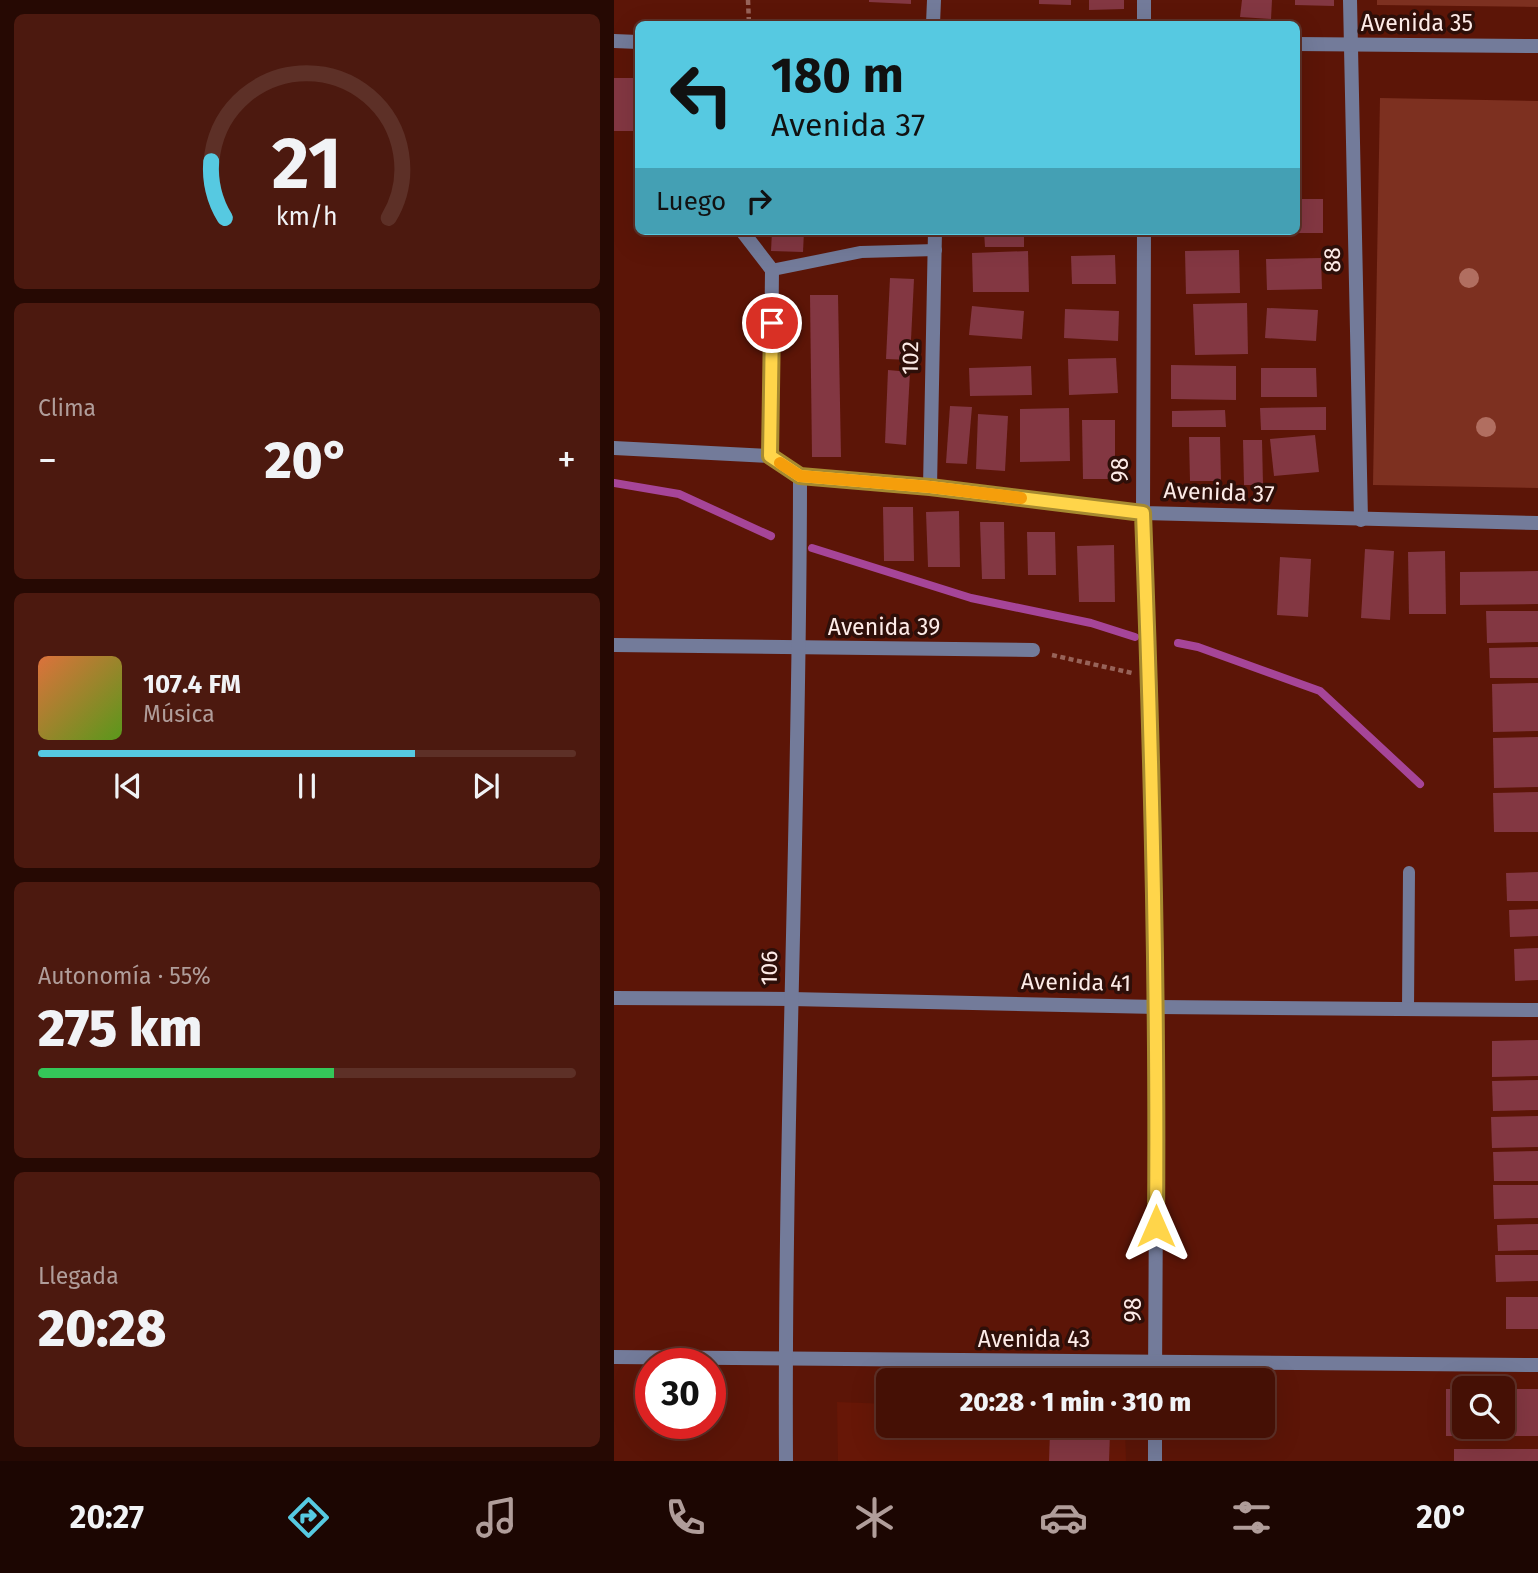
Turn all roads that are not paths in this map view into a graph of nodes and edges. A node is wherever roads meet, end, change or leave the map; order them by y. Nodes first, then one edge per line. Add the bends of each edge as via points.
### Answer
1 (934, 0) edge
2 (1144, 0) edge
3 (1350, 0) edge
4 (933, 21) edge
5 (1144, 21) edge
6 (614, 41) edge
7 (635, 43) edge
8 (1300, 44) edge
9 (1350, 45) junction
10 (1538, 46) edge
11 (745, 235) edge
12 (935, 235) edge
13 (1144, 235) edge
14 (936, 250) junction
15 (772, 270) junction
16 (614, 448) edge
17 (770, 456) junction
18 (800, 476) junction
19 (930, 487) junction
20 (1143, 513) junction
21 (1361, 520) junction
22 (1538, 523) edge
23 (614, 645) edge
24 (800, 649) junction
25 (1033, 650) road end
26 (1409, 872) dead end
27 (614, 998) edge
28 (791, 999) junction
29 (1157, 1007) junction
30 (1408, 1009) junction
31 (1538, 1010) edge
32 (614, 1357) edge
33 (785, 1360) junction
34 (1155, 1363) junction
35 (1538, 1365) edge
36 (1155, 1368) edge
37 (1155, 1438) edge
38 (786, 1461) edge
39 (1155, 1461) edge

1 - 4 street
2 - 5 street
3 - 9 street, 88
6 - 7 street
8 - 9 street, Avenida 35
9 - 10 street, Avenida 35
9 - 21 street, 88
11 - 15 street
12 - 14 street, 102
13 - 20 street, 98
14 - 15 lane via 861,252
14 - 19 street, 102
15 - 17 street
16 - 17 street
17 - 18 street, Avenida 37
18 - 19 street, Avenida 37
18 - 24 street, 106
19 - 20 street, Avenida 37
20 - 21 street, Avenida 37
20 - 29 street, 98
21 - 22 street, Avenida 37
23 - 24 street, Avenida 39
24 - 25 street, Avenida 39
24 - 28 street, 106
26 - 30 lane
27 - 28 street, Avenida 41
28 - 29 street, Avenida 41
28 - 33 street, 106
29 - 30 street, Avenida 41
29 - 34 street, 98
30 - 31 street, Avenida 41
32 - 33 street, Avenida 43
33 - 34 street, Avenida 43
33 - 38 street, 106
34 - 35 street, Avenida 43
34 - 36 street, 98
37 - 39 street

